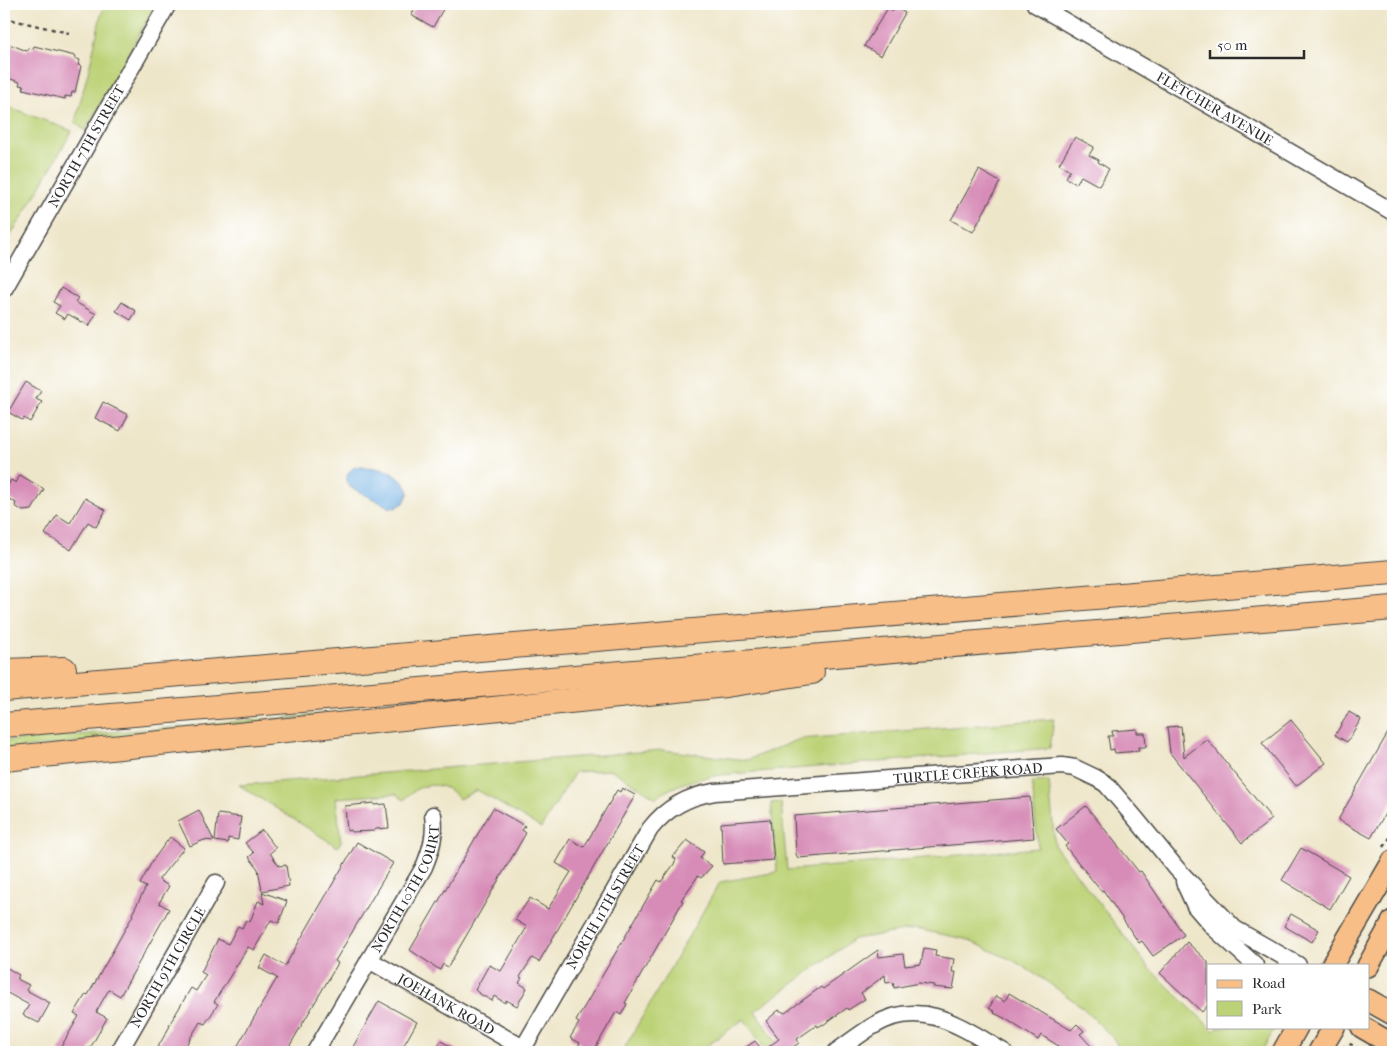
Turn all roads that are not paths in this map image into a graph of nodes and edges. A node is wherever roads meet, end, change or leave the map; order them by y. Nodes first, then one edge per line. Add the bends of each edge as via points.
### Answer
1 (168, 4) edge
2 (1035, 4) edge
3 (1393, 212) edge
4 (4, 289) edge
5 (1393, 572) edge
6 (1393, 608) edge
7 (1051, 637) junction
8 (308, 663) junction
9 (4, 671) edge
10 (4, 689) edge
11 (4, 726) edge
12 (4, 759) edge
13 (715, 792) joint
14 (433, 815) dead end
15 (1393, 861) edge
16 (1177, 869) junction
17 (216, 883) dead end
18 (1393, 921) edge
19 (369, 960) junction
20 (1254, 964) edge
21 (1296, 964) edge
22 (1333, 964) edge
23 (1369, 964) edge
24 (1370, 1001) edge
25 (1393, 1014) edge
26 (1296, 1028) edge
27 (1333, 1028) edge
28 (1364, 1028) edge
29 (1393, 1045) edge
30 (522, 1050) edge
31 (119, 1052) edge
32 (315, 1052) edge
33 (836, 1052) edge
34 (1004, 1052) edge
35 (1283, 1052) edge
36 (1319, 1052) edge

1 - 4 street, NORTH 7TH STREET
2 - 3 street, FLETCHER AVENUE
5 - 8 highway
6 - 7 highway
7 - 11 highway
7 - 12 highway via 726,685
8 - 9 highway
8 - 10 highway
13 - 16 street, TURTLE CREEK ROAD via 1062,766 1087,772 1106,784
13 - 30 street, NORTH 11TH STREET via 679,802 663,813 650,829
14 - 19 street, NORTH 10TH COURT via 434,837 427,860
15 - 22 main road
16 - 20 street, TURTLE CREEK ROAD via 1195,906
16 - 21 street, TURTLE CREEK ROAD via 1235,929
17 - 31 street, NORTH 9TH CIRCLE
18 - 23 main road
19 - 30 street, JOEHANK ROAD
19 - 32 street, NORTH 10TH COURT
24 - 25 main road
26 - 35 main road
27 - 36 main road
28 - 29 main road
33 - 34 street via 874,1025 890,1018 914,1014 953,1022

